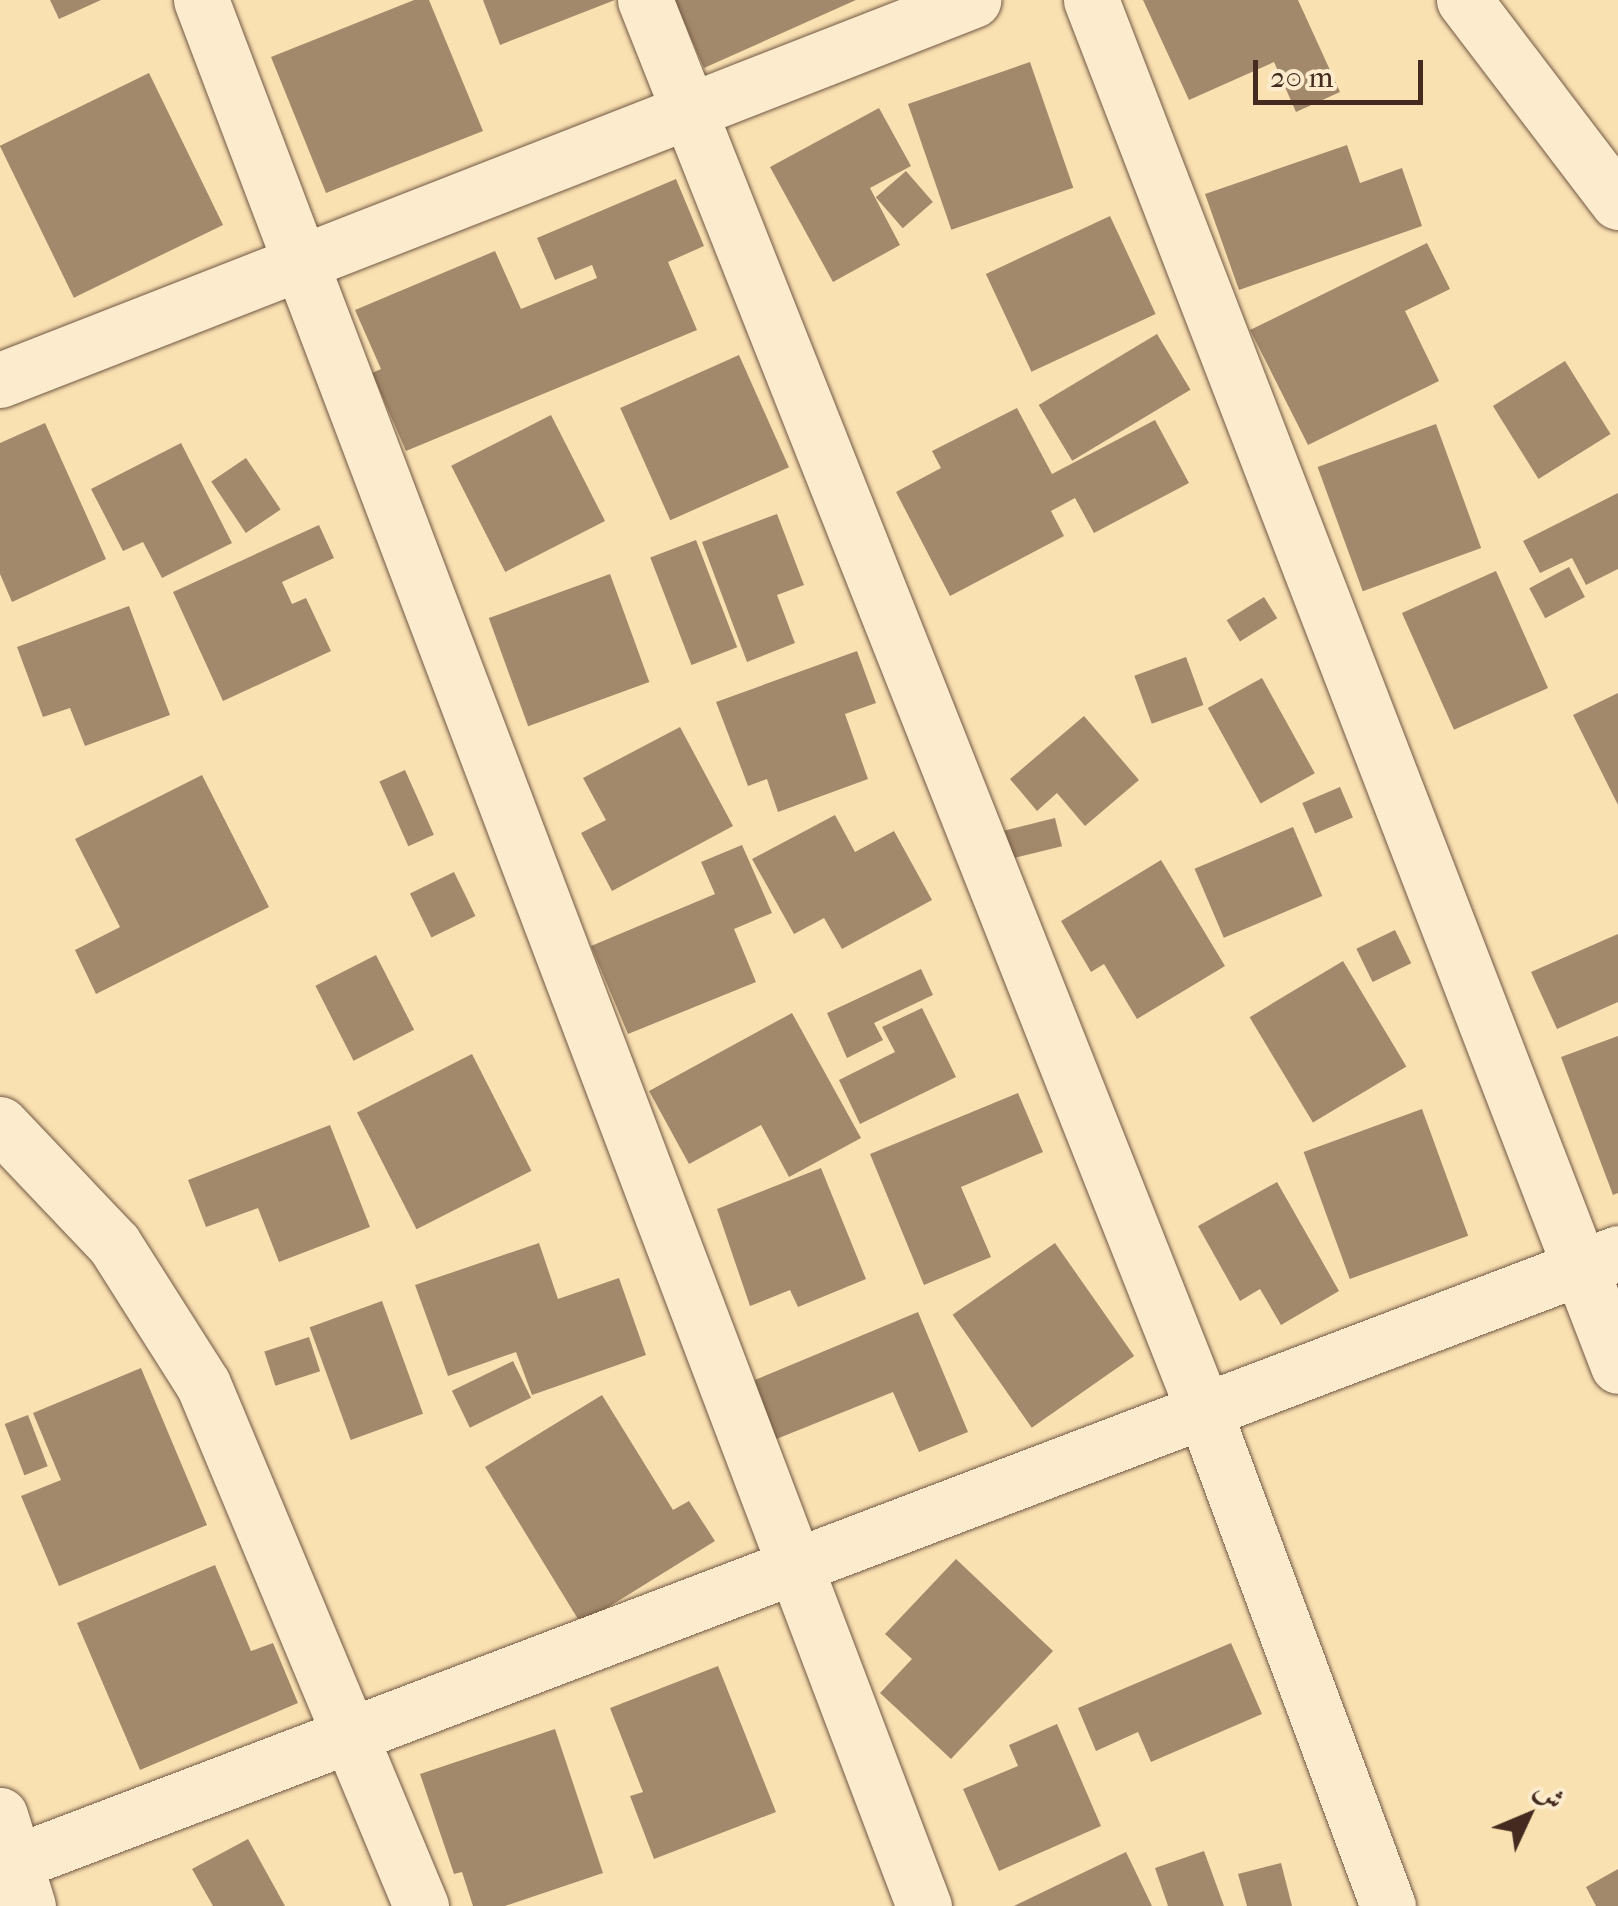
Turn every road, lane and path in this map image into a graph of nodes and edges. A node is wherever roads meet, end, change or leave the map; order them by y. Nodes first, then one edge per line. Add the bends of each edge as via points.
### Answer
1 (201, 0) edge
2 (645, 0) edge
3 (972, 0) edge
4 (1091, 0) edge
5 (1464, 0) edge
6 (688, 111) junction
7 (1618, 202) edge
8 (304, 261) junction
9 (0, 380) edge
10 (0, 1124) edge
11 (1599, 1261) edge
12 (1618, 1366) edge
13 (1204, 1410) junction
14 (795, 1568) junction
15 (354, 1734) junction
16 (14, 1861) edge
17 (421, 1906) edge
18 (924, 1906) edge
19 (1388, 1906) edge

1 - 8 street
2 - 6 street
3 - 6 street
4 - 11 street
5 - 7 street
6 - 8 street
6 - 13 street
8 - 9 street
8 - 14 street
10 - 15 street via 114,1244 203,1384
11 - 12 street
11 - 13 street
13 - 14 street
13 - 19 street
14 - 15 street
14 - 18 street
15 - 16 street
15 - 17 street

